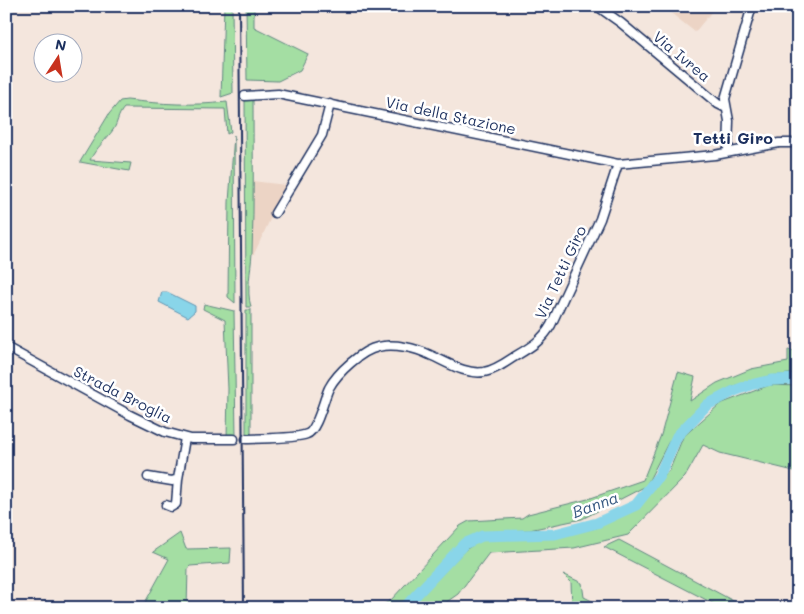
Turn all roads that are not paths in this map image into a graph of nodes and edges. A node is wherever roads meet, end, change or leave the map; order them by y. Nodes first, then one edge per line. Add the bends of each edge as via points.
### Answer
1 (596, 6) edge
2 (752, 6) edge
3 (245, 96) dead end
4 (330, 104) junction
5 (726, 108) junction
6 (798, 143) edge
7 (728, 152) junction
8 (618, 164) junction
9 (275, 213) dead end
10 (6, 347) edge
11 (185, 438) junction
12 (234, 439) dead end
13 (246, 439) dead end
14 (148, 477) dead end
15 (178, 479) junction
16 (166, 505) dead end

1 - 5 street, Via Ivrea
2 - 5 street via 725,99
3 - 4 street, Via della Stazione via 278,94
4 - 8 street, Via della Stazione
4 - 9 street via 322,135
5 - 7 street
6 - 7 street
7 - 8 street
8 - 13 street, Via Tetti Giro via 604,210 584,254 545,335 535,344 501,366 483,372 468,371 419,350 377,347 360,356 333,381 310,433
10 - 11 street, Strada Broglia via 130,416
11 - 12 street, Strada Broglia
11 - 15 street
14 - 15 street
15 - 16 street via 176,504

